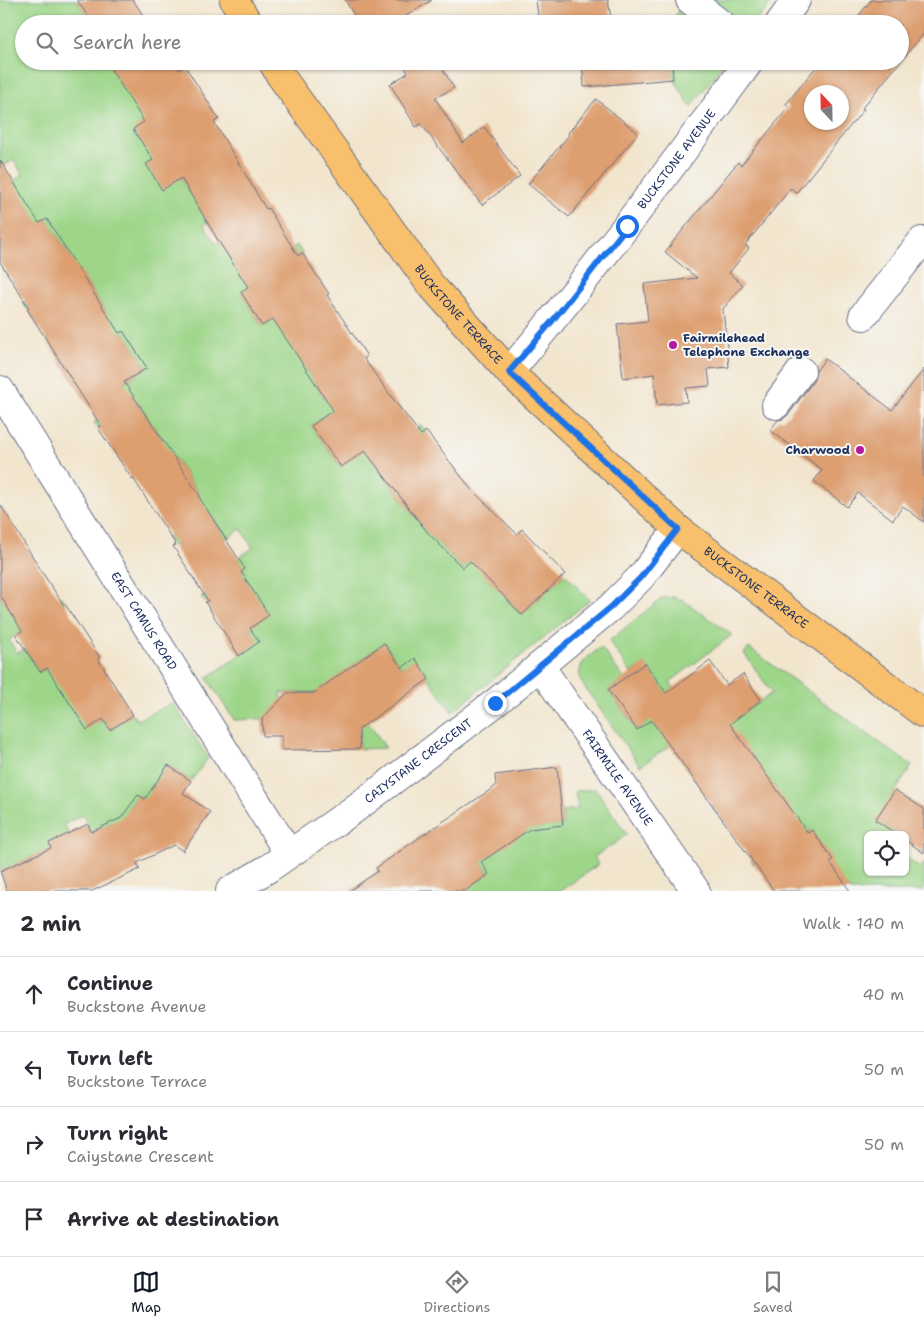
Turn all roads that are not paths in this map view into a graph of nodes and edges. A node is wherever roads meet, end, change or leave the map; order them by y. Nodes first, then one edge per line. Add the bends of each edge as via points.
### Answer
1 (234, 0) edge
2 (690, 0) edge
3 (796, 0) edge
4 (243, 15) edge
5 (709, 15) edge
6 (785, 15) edge
7 (278, 70) edge
8 (743, 70) edge
9 (924, 241) edge
10 (863, 316) dead end
11 (802, 371) dead end
12 (509, 372) junction
13 (0, 390) edge
14 (776, 405) dead end
15 (678, 529) junction
16 (540, 666) junction
17 (924, 714) edge
18 (289, 854) junction
19 (230, 891) edge
20 (696, 891) edge

1 - 4 main road
2 - 5 street
3 - 6 street
7 - 12 main road, BUCKSTONE TERRACE via 430,284
8 - 12 street, BUCKSTONE AVENUE via 627,226
9 - 10 street
11 - 14 street
12 - 15 main road, BUCKSTONE TERRACE
13 - 18 street, EAST CAMUS ROAD
15 - 16 street, CAIYSTANE CRESCENT via 630,590
15 - 17 main road, BUCKSTONE TERRACE
16 - 18 street, CAIYSTANE CRESCENT via 463,728
16 - 20 street, FAIRMILE AVENUE
18 - 19 street, CAIYSTANE CRESCENT

